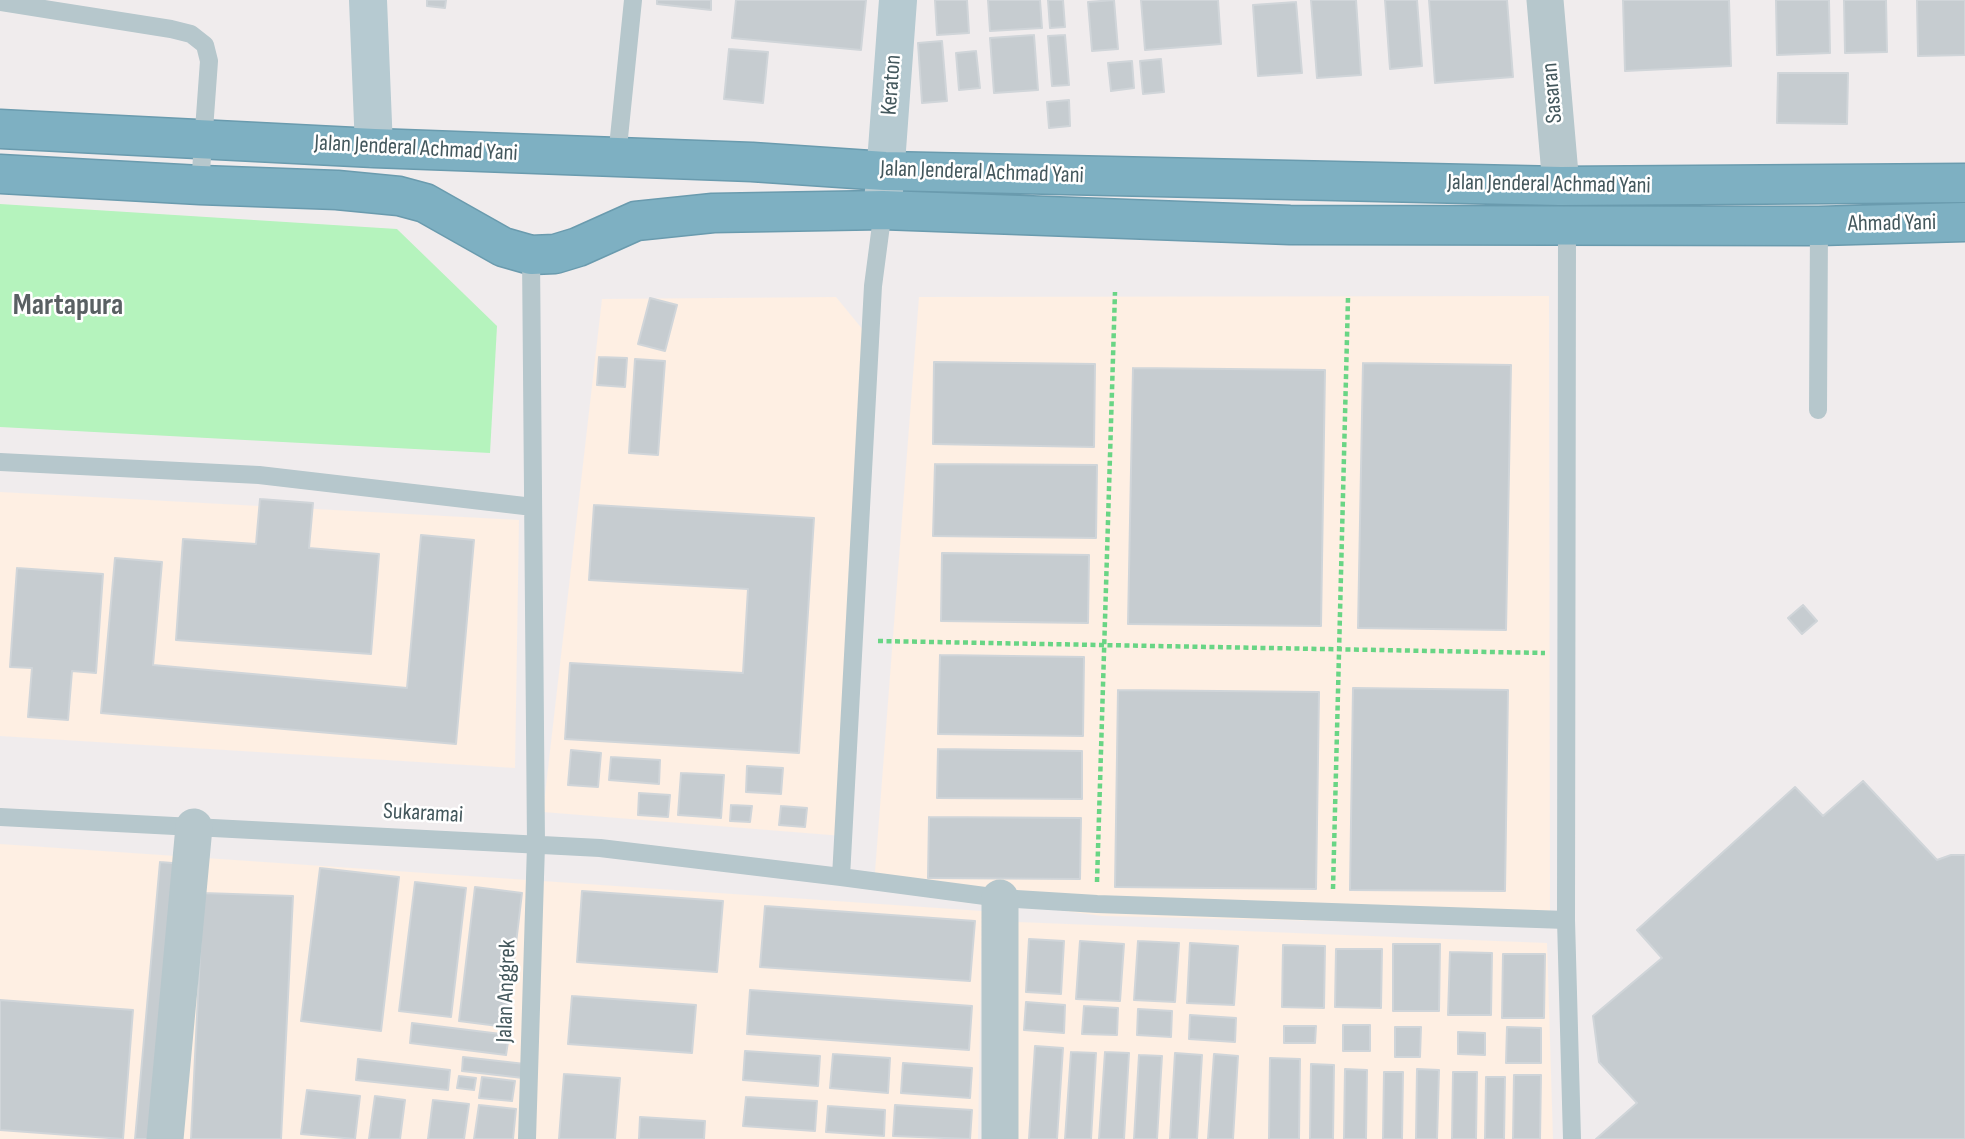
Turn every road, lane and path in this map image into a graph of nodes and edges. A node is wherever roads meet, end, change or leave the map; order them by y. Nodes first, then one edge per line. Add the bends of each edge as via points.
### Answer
1 (368, 0) edge
2 (633, 0) edge
3 (898, 0) edge
4 (1545, 0) edge
5 (0, 2) edge
6 (0, 129) edge
7 (203, 138) junction
8 (374, 148) junction
9 (617, 157) junction
10 (886, 171) junction
11 (0, 174) edge
12 (1965, 183) edge
13 (200, 185) junction
14 (1562, 186) junction
15 (1818, 206) junction
16 (883, 210) junction
17 (1965, 222) edge
18 (1567, 225) junction
19 (531, 256) junction
20 (1115, 292) dead end
21 (1348, 298) dead end
22 (1818, 410) dead end
23 (0, 462) edge
24 (533, 507) junction
25 (854, 640) junction
26 (1104, 645) junction
27 (1339, 651) junction
28 (1567, 654) junction
29 (0, 817) edge
30 (194, 827) junction
31 (536, 845) junction
32 (841, 877) junction
33 (1000, 898) junction
34 (1097, 904) junction
35 (1332, 912) junction
36 (1566, 920) junction
37 (165, 1139) edge
38 (527, 1139) edge
39 (1000, 1139) edge
40 (1572, 1139) edge

1 - 8 street
2 - 9 lane
3 - 10 street, Keraton
4 - 14 street, Sasaran
5 - 7 lane via 191,34 205,45 209,61
6 - 7 highway, Jalan Jenderal Achmad Yani
7 - 8 highway, Jalan Jenderal Achmad Yani
7 - 13 lane
8 - 9 highway, Jalan Jenderal Achmad Yani
9 - 10 highway, Jalan Jenderal Achmad Yani
10 - 14 highway, Jalan Jenderal Achmad Yani
10 - 16 street, Keraton
11 - 13 highway, Jalan Jenderal Achmad Yani
12 - 15 highway, Jalan Jenderal Achmad Yani
13 - 19 highway, Jalan Jenderal Achmad Yani via 399,196 425,202 503,247
14 - 15 highway, Jalan Jenderal Achmad Yani
15 - 17 highway, Ahmad Yani
15 - 18 highway, Jalan Jenderal Achmad Yani
15 - 22 lane
16 - 18 highway, Jalan Jenderal Achmad Yani via 1290,225
16 - 19 highway, Jalan Jenderal Achmad Yani via 713,213 636,221 578,247
16 - 25 lane via 873,286
18 - 28 lane
19 - 24 lane, Jalan Anggrek
20 - 26 path
21 - 27 path
23 - 24 lane via 259,475
24 - 31 lane, Jalan Anggrek
25 - 26 path
25 - 32 lane
26 - 27 path
26 - 34 path
27 - 28 path
27 - 35 path
28 - 36 lane
29 - 30 lane, Sukaramai
30 - 31 lane, Sukaramai
30 - 37 street
31 - 32 lane, Sukaramai via 600,848
31 - 38 lane, Jalan Anggrek
32 - 33 lane, Sukaramai
33 - 34 lane, Sukaramai
33 - 39 street
34 - 35 lane, Sukaramai
35 - 36 lane, Sukaramai
36 - 40 lane

